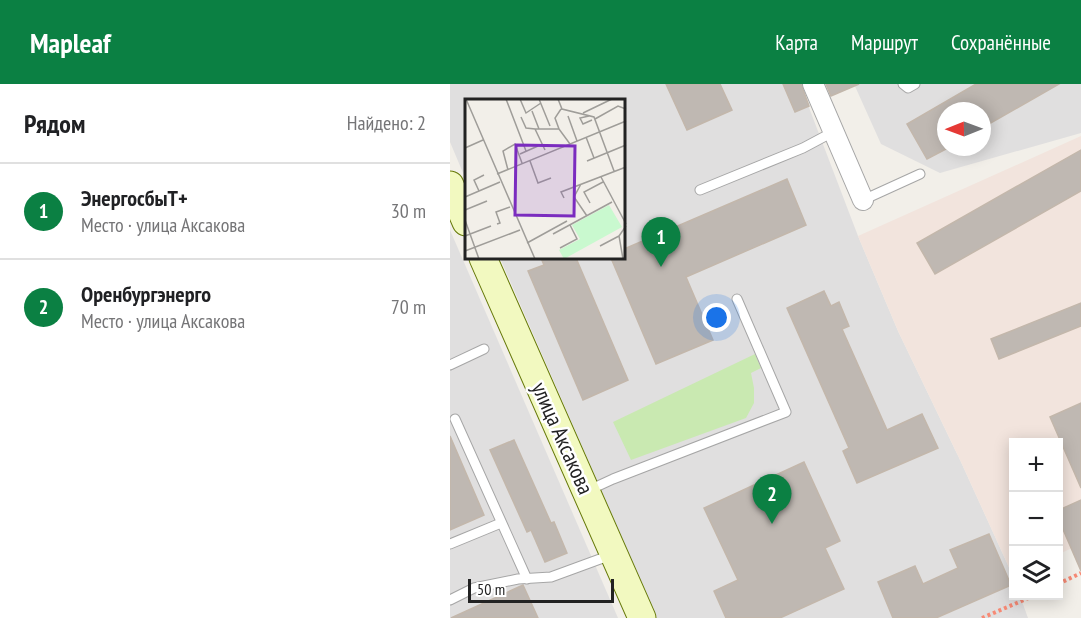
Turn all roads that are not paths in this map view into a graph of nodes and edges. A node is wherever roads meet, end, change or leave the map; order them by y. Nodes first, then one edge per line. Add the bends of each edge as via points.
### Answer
1 (813, 84) edge
2 (903, 84) edge
3 (915, 84) edge
4 (833, 132) junction
5 (920, 174) dead end
6 (450, 185) edge
7 (700, 190) dead end
8 (863, 200) joint
9 (465, 220) edge
10 (484, 260) edge
11 (737, 299) dead end
12 (484, 349) dead end
13 (450, 365) edge
14 (455, 419) dead end
15 (586, 491) junction
16 (501, 523) junction
17 (450, 544) edge
18 (614, 554) junction
19 (527, 579) junction
20 (450, 600) edge
21 (642, 618) edge

1 - 4 street
2 - 3 lane via 908,88
4 - 7 lane
4 - 8 street
5 - 8 lane
6 - 9 main road
10 - 15 main road, улица Аксакова
11 - 15 lane via 786,412
12 - 13 lane
14 - 16 lane
15 - 18 main road, улица Аксакова
16 - 17 lane
16 - 19 lane
18 - 19 lane via 551,577
18 - 21 main road, улица Аксакова
19 - 20 lane via 474,588

